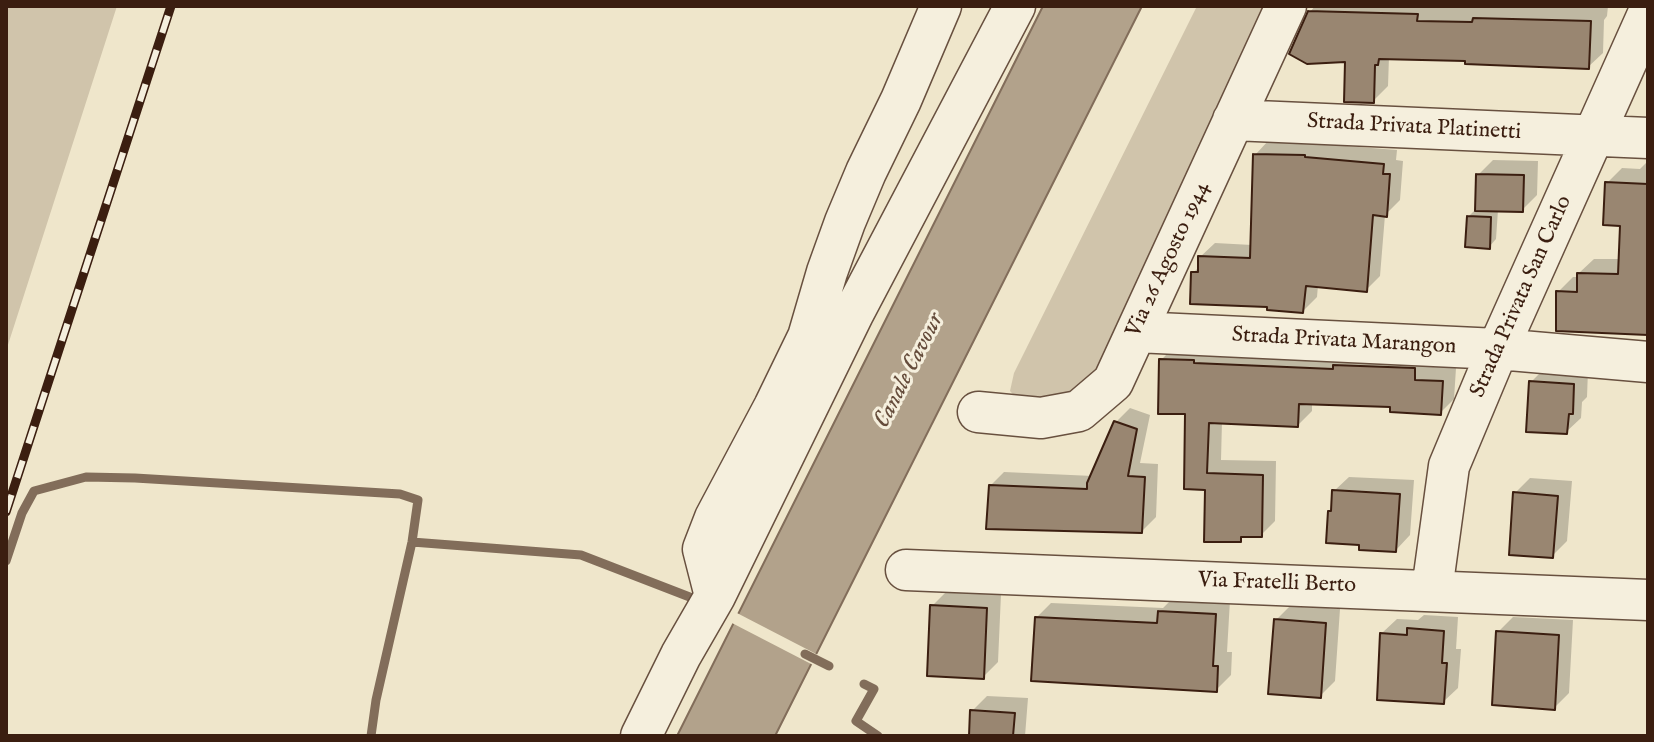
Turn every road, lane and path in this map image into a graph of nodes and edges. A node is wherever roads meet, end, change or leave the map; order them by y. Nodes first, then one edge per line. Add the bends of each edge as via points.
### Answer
1 (941, 6) edge
2 (1015, 6) edge
3 (1286, 6) edge
4 (1648, 14) edge
5 (1233, 120) junction
6 (1594, 137) junction
7 (1648, 138) edge
8 (1136, 332) junction
9 (1498, 349) junction
10 (1648, 362) edge
11 (978, 412) dead end
12 (906, 570) dead end
13 (1432, 590) junction
14 (715, 596) junction
15 (1648, 600) edge
16 (641, 736) edge

1 - 14 street via 845,222 808,337 703,549
2 - 14 street via 853,314
3 - 5 street, Via 26 Agosto 1944
4 - 6 street, Strada Privata San Carlo
5 - 6 street, Strada Privata Platinetti
5 - 8 street, Via 26 Agosto 1944
6 - 7 street, Strada Privata Platinetti
6 - 9 street, Strada Privata San Carlo
8 - 9 street, Strada Privata Marangon
8 - 11 street, Via 26 Agosto 1944 via 1113,382 1079,411 1041,418
9 - 10 street, Strada Privata Marangon
9 - 13 street, Strada Privata San Carlo via 1449,466
12 - 13 street, Via Fratelli Berto
13 - 15 street, Via Fratelli Berto
14 - 16 street

